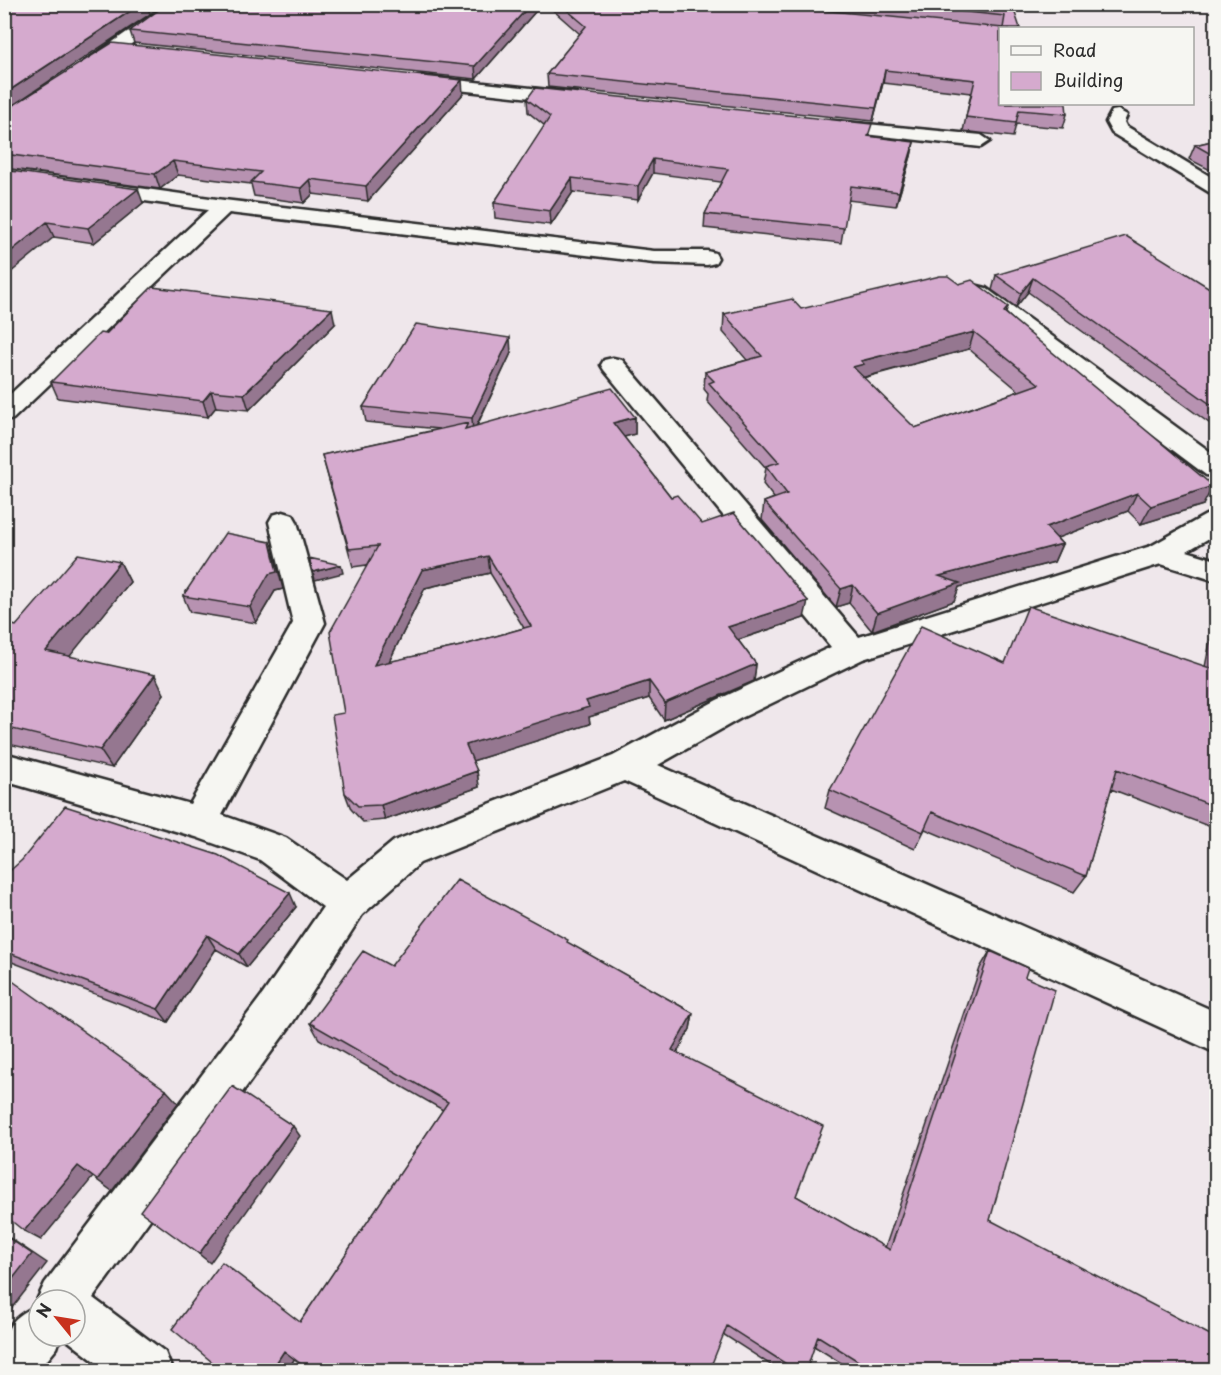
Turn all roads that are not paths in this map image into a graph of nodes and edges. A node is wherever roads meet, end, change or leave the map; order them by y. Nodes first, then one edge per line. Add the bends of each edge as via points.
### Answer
1 (689, 4) edge
2 (150, 7) dead end
3 (175, 7) edge
4 (803, 12) edge
5 (116, 49) junction
6 (140, 52) edge
7 (70, 80) edge
8 (400, 80) edge
9 (590, 100) edge
10 (1118, 115) dead end
11 (803, 122) edge
12 (981, 141) edge
13 (4, 175) edge
14 (1216, 188) edge
15 (224, 206) junction
16 (707, 258) dead end
17 (978, 293) edge
18 (613, 365) dead end
19 (4, 414) edge
20 (1216, 469) edge
21 (283, 522) dead end
22 (1216, 522) edge
23 (1161, 553) junction
24 (1216, 571) edge
25 (852, 651) junction
26 (625, 766) junction
27 (4, 767) edge
28 (198, 822) junction
29 (348, 903) junction
30 (1216, 1033) edge
31 (71, 1288) edge
32 (87, 1324) edge
33 (27, 1346) edge
34 (8, 1371) edge
35 (147, 1371) edge

1 - 4 street
2 - 3 street
3 - 5 street
5 - 6 street
5 - 7 street
8 - 9 street
10 - 14 street via 1118,129
11 - 12 street
13 - 15 street
15 - 16 street via 654,257
15 - 19 street
17 - 20 street
18 - 25 street
21 - 28 street via 309,623
22 - 23 street
23 - 24 street
23 - 25 street
25 - 26 street via 729,709
26 - 29 street via 407,852
26 - 30 street
27 - 28 street
28 - 29 street via 273,849
29 - 31 street via 278,1008
32 - 35 street
33 - 34 street

